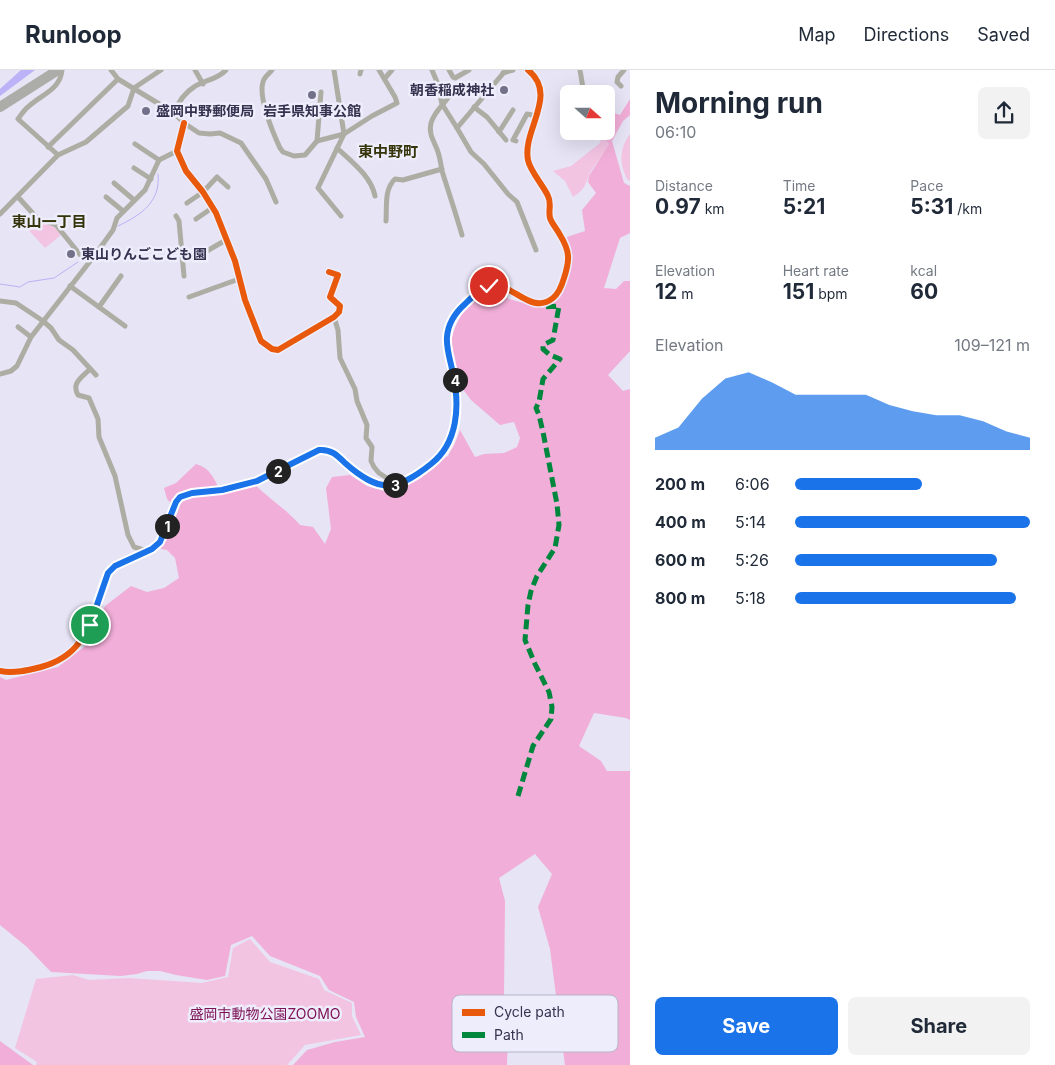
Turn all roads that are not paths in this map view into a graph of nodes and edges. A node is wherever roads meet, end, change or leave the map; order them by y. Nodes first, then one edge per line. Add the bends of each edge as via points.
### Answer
1 (58, 70) edge
2 (62, 70) edge
3 (111, 70) edge
4 (161, 70) edge
5 (195, 70) edge
6 (226, 70) edge
7 (272, 70) edge
8 (334, 70) edge
9 (380, 70) edge
10 (392, 70) edge
11 (432, 70) edge
12 (449, 70) edge
13 (469, 70) edge
14 (495, 70) edge
15 (513, 70) edge
16 (528, 70) edge
17 (580, 70) edge
18 (624, 70) edge
19 (503, 73) edge
20 (385, 78) junction
21 (118, 79) junction
22 (203, 84) junction
23 (582, 85) edge
24 (621, 86) dead end
25 (134, 88) junction
26 (452, 91) dead end
27 (321, 92) dead end
28 (442, 104) junction
29 (0, 107) edge
30 (474, 107) junction
31 (513, 110) dead end
32 (174, 113) junction
33 (536, 116) junction
34 (184, 124) junction
35 (457, 128) junction
36 (499, 132) junction
37 (344, 134) junction
38 (506, 140) dead end
39 (316, 141) junction
40 (516, 141) dead end
41 (135, 144) dead end
42 (48, 147) junction
43 (337, 148) junction
44 (177, 151) junction
45 (58, 156) junction
46 (159, 160) junction
47 (134, 168) dead end
48 (442, 169) junction
49 (151, 180) junction
50 (114, 184) dead end
51 (228, 187) dead end
52 (203, 192) junction
53 (375, 196) dead end
54 (18, 197) junction
55 (106, 197) dead end
56 (134, 200) junction
57 (276, 202) dead end
58 (186, 203) dead end
59 (212, 208) junction
60 (123, 211) junction
61 (0, 214) edge
62 (176, 216) dead end
63 (341, 216) dead end
64 (196, 218) dead end
65 (386, 221) dead end
66 (462, 235) dead end
67 (226, 240) junction
68 (536, 250) dead end
69 (95, 255) junction
70 (184, 256) junction
71 (329, 272) dead end
72 (121, 276) dead end
73 (184, 276) dead end
74 (239, 278) junction
75 (70, 286) junction
76 (189, 297) dead end
77 (0, 301) edge
78 (99, 307) junction
79 (334, 317) junction
80 (43, 321) junction
81 (125, 326) dead end
82 (18, 327) dead end
83 (31, 337) junction
84 (90, 369) junction
85 (0, 374) edge
86 (96, 375) dead end
87 (402, 483) junction
88 (148, 551) junction
89 (0, 671) edge

1 - 29 highway
2 - 42 street via 55,88 29,106 18,119
3 - 21 street
4 - 25 street
5 - 22 street
6 - 22 street
7 - 39 street via 264,78 261,90 280,148 283,152 300,156 309,151
8 - 37 street
9 - 20 street
10 - 20 street
11 - 28 street
12 - 13 street via 455,78
14 - 19 street
15 - 19 street
16 - 33 street via 540,88
17 - 23 street
18 - 24 street via 617,82
19 - 30 street
20 - 37 street via 397,103
21 - 25 street
21 - 42 street
22 - 32 street via 194,87 180,101
25 - 32 street
25 - 45 street via 128,106 86,142
26 - 28 street
27 - 39 street
28 - 35 street
28 - 48 street via 431,122 430,132
30 - 35 street
30 - 36 street
31 - 36 street
32 - 34 street
33 - 40 street via 527,114 513,140
33 - 87 street via 527,159 548,196 551,220 569,257 562,284 554,298 540,304 498,286 489,286 482,288 458,310 447,336 457,396 451,439 438,459
34 - 44 street
34 - 57 street via 199,133 220,133 241,143 266,178
35 - 68 street via 470,152 517,202
36 - 38 street
37 - 39 street
37 - 43 street
41 - 46 street
42 - 45 street
43 - 53 street via 360,170
43 - 63 street via 318,188
44 - 46 street
44 - 52 street via 186,171
45 - 54 street
46 - 49 street
47 - 49 street
48 - 65 street via 403,180 395,179 390,183
48 - 66 street
49 - 56 street
50 - 56 street
51 - 52 street via 217,177
52 - 58 street
52 - 59 street
54 - 61 street
54 - 69 street via 37,218 56,225 82,257
55 - 60 street
56 - 60 street
59 - 64 street
59 - 67 street
60 - 69 street
62 - 70 street
67 - 70 street via 200,255
67 - 74 street via 236,261
69 - 75 street
70 - 73 street
71 - 79 street via 338,275 330,297 340,306
72 - 78 street
74 - 76 street
74 - 79 street via 261,341 272,349 278,350
75 - 78 street
75 - 80 street
77 - 80 street via 16,303
78 - 81 street
79 - 87 street via 340,358 367,425 366,438 372,447 371,461 379,473
80 - 83 street
80 - 84 street
82 - 83 street
83 - 85 street via 17,366
84 - 86 street
84 - 88 street via 76,382 75,390 88,398 98,419 99,437 115,476 128,535 134,547
87 - 88 street via 382,486 369,481 337,454 319,450 257,481 180,497 160,542
88 - 89 street via 115,566 108,573 90,625 77,648 53,663 31,669

